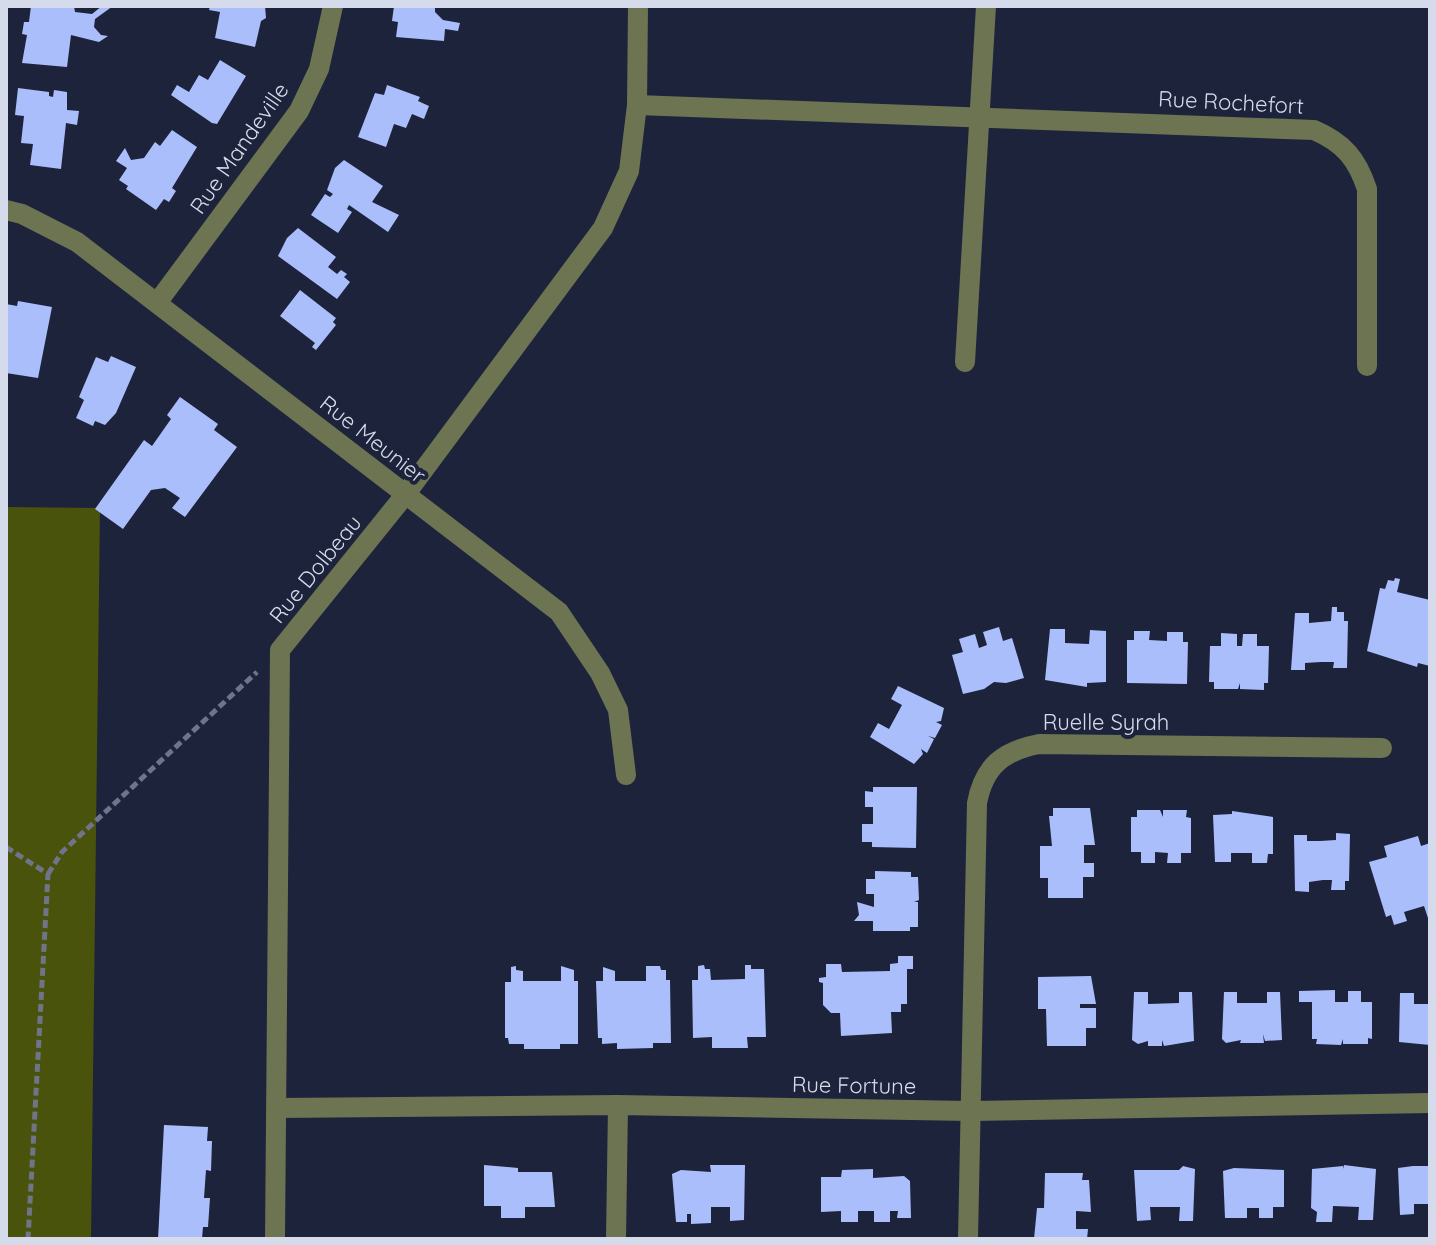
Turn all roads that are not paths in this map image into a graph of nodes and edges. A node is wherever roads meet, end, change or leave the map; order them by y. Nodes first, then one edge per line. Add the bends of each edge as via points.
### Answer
1 (333, 6) edge
2 (638, 6) edge
3 (986, 6) edge
4 (637, 105) junction
5 (981, 117) junction
6 (6, 210) edge
7 (157, 303) junction
8 (965, 362) dead end
9 (1367, 366) dead end
10 (405, 495) junction
11 (1382, 748) dead end
12 (626, 775) dead end
13 (1430, 1103) edge
14 (618, 1105) junction
15 (277, 1108) junction
16 (970, 1111) junction
17 (275, 1239) edge
18 (616, 1239) edge
19 (968, 1239) edge

1 - 7 street, Rue Mandeville via 319,69 299,111
2 - 4 street, Rue Dolbeau
3 - 5 street
4 - 5 street, Rue Rochefort
4 - 10 street, Rue Dolbeau via 629,171 603,228
5 - 8 street
5 - 9 street, Rue Rochefort via 1294,127 1334,138 1349,152 1367,189
6 - 7 street, Rue Meunier via 77,242
7 - 10 street, Rue Meunier
10 - 12 street, Rue Meunier via 559,612 618,710
10 - 15 street, Rue Dolbeau via 280,650
11 - 16 street, Ruelle Syrah via 1039,744 997,760 987,772 977,803
13 - 16 street, Rue Fortune
14 - 15 street, Rue Fortune
14 - 16 street, Rue Fortune
14 - 18 street
15 - 17 street, Rue Dolbeau
16 - 19 street, Ruelle Syrah

